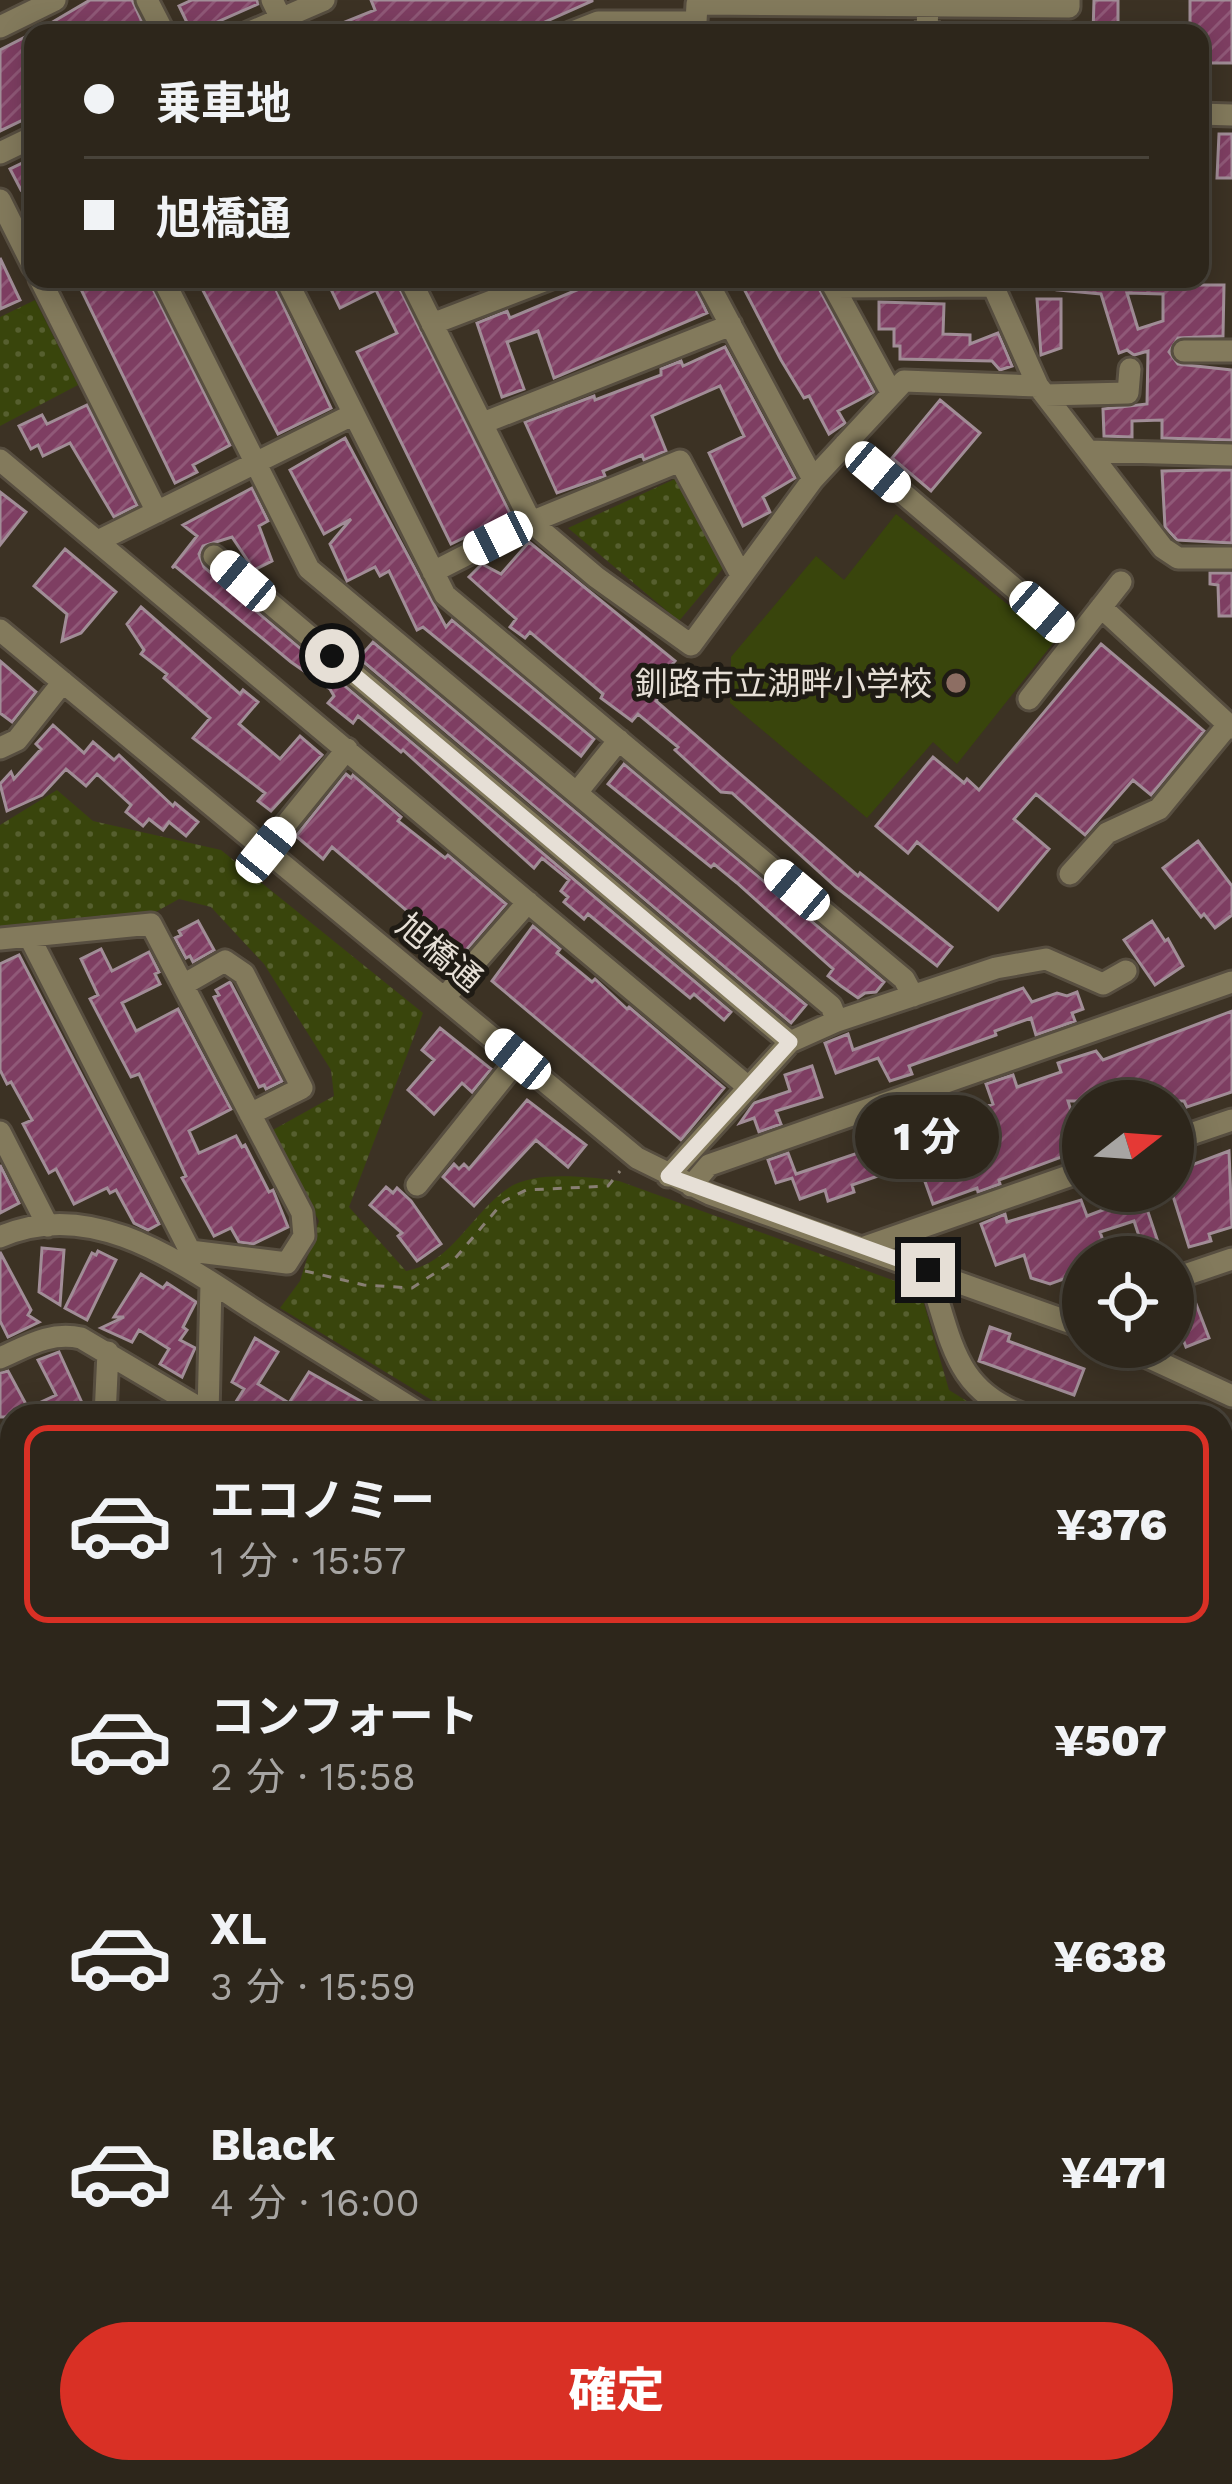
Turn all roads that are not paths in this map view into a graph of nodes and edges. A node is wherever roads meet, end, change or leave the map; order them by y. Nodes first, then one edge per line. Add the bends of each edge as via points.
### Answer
1 (55, 0) edge
2 (324, 0) edge
3 (1069, 0) edge
4 (928, 3) edge
5 (29, 6) edge
6 (697, 15) edge
7 (280, 17) edge
8 (593, 24) edge
9 (0, 27) edge
10 (0, 200) edge
11 (24, 248) edge
12 (45, 288) edge
13 (168, 288) edge
14 (290, 288) edge
15 (414, 288) edge
16 (526, 288) edge
17 (711, 288) edge
18 (835, 288) edge
19 (994, 288) edge
20 (432, 324) junction
21 (731, 325) junction
22 (1184, 351) dead end
23 (1232, 351) edge
24 (1130, 369) dead end
25 (1042, 391) junction
26 (892, 392) junction
27 (353, 414) junction
28 (482, 423) junction
29 (845, 444) junction
30 (1088, 452) junction
31 (1232, 455) edge
32 (0, 460) edge
33 (255, 463) junction
34 (813, 479) junction
35 (157, 512) junction
36 (531, 522) junction
37 (98, 541) junction
38 (214, 556) dead end
39 (1232, 558) edge
40 (433, 572) junction
41 (740, 573) junction
42 (1121, 582) dead end
43 (1101, 607) junction
44 (0, 630) edge
45 (1075, 640) junction
46 (63, 682) junction
47 (1029, 699) dead end
48 (1230, 726) edge
49 (619, 740) junction
50 (0, 748) edge
51 (346, 749) junction
52 (578, 791) junction
53 (266, 850) junction
54 (1070, 874) dead end
55 (528, 902) junction
56 (0, 938) edge
57 (30, 938) junction
58 (1126, 970) dead end
59 (1232, 982) edge
60 (183, 985) junction
61 (913, 996) junction
62 (444, 998) junction
63 (837, 1021) junction
64 (790, 1042) junction
65 (518, 1059) junction
66 (746, 1086) junction
67 (250, 1114) junction
68 (1232, 1120) edge
69 (0, 1132) edge
70 (1194, 1133) edge
71 (668, 1176) junction
72 (1062, 1179) edge
73 (417, 1185) dead end
74 (691, 1186) junction
75 (48, 1226) junction
76 (0, 1238) edge
77 (865, 1247) junction
78 (186, 1256) junction
79 (1232, 1259) edge
80 (928, 1270) junction
81 (1194, 1272) edge
82 (211, 1283) junction
83 (1062, 1313) edge
84 (108, 1352) junction
85 (0, 1358) edge
86 (1171, 1368) edge
87 (1232, 1396) edge
88 (106, 1404) edge
89 (191, 1404) edge
90 (209, 1404) edge
91 (405, 1404) edge
92 (999, 1404) edge

1 - 5 street
2 - 7 street
3 - 4 street via 1069,7
4 - 6 street
5 - 9 street
6 - 8 street
10 - 11 street
12 - 35 street
13 - 33 street
14 - 27 street
15 - 20 street
16 - 20 street
17 - 21 street
18 - 26 street
19 - 25 street
20 - 28 street
21 - 28 street
21 - 34 street
22 - 23 street
24 - 25 street via 1127,393
25 - 26 street via 904,381
25 - 30 street
26 - 29 street
27 - 33 street
27 - 40 street
28 - 36 street
29 - 34 street
29 - 45 street
30 - 31 street
30 - 39 street via 1163,548 1178,558
32 - 37 street
33 - 35 street
33 - 52 street via 309,569
34 - 41 street
35 - 37 street
36 - 40 street
36 - 41 street via 691,644
36 - 41 street via 680,461
37 - 51 street
38 - 64 street
40 - 49 street via 446,596
42 - 43 street
43 - 45 street
43 - 48 street
44 - 46 street, 旭橋通
45 - 47 street
46 - 50 street via 17,740
46 - 53 street, 旭橋通
48 - 54 street via 1159,809 1107,833
49 - 52 street
49 - 61 street via 904,979
51 - 53 street
51 - 55 street
52 - 63 street via 831,1006
53 - 62 street, 旭橋通
55 - 62 street
55 - 66 street
56 - 57 street
57 - 60 street via 151,924
57 - 78 street
58 - 61 street via 1103,984 1046,959
59 - 74 street via 709,1165
60 - 67 street
60 - 67 street via 225,962 244,974 302,1088
61 - 63 street
62 - 65 street, 旭橋通
63 - 64 street
64 - 66 street
65 - 71 street, 旭橋通
65 - 73 street
66 - 71 street
67 - 78 street via 302,1214 304,1236 287,1263
68 - 70 street
69 - 75 street
71 - 74 street, 旭橋通
72 - 77 street
74 - 77 street, 旭橋通
75 - 76 street
75 - 78 street via 112,1232
77 - 80 street, 旭橋通
78 - 82 street
79 - 81 street
80 - 83 street, 旭橋通
80 - 92 street via 966,1379
82 - 90 street
82 - 91 street
84 - 85 street via 66,1334
84 - 88 street
84 - 89 street
86 - 87 street

